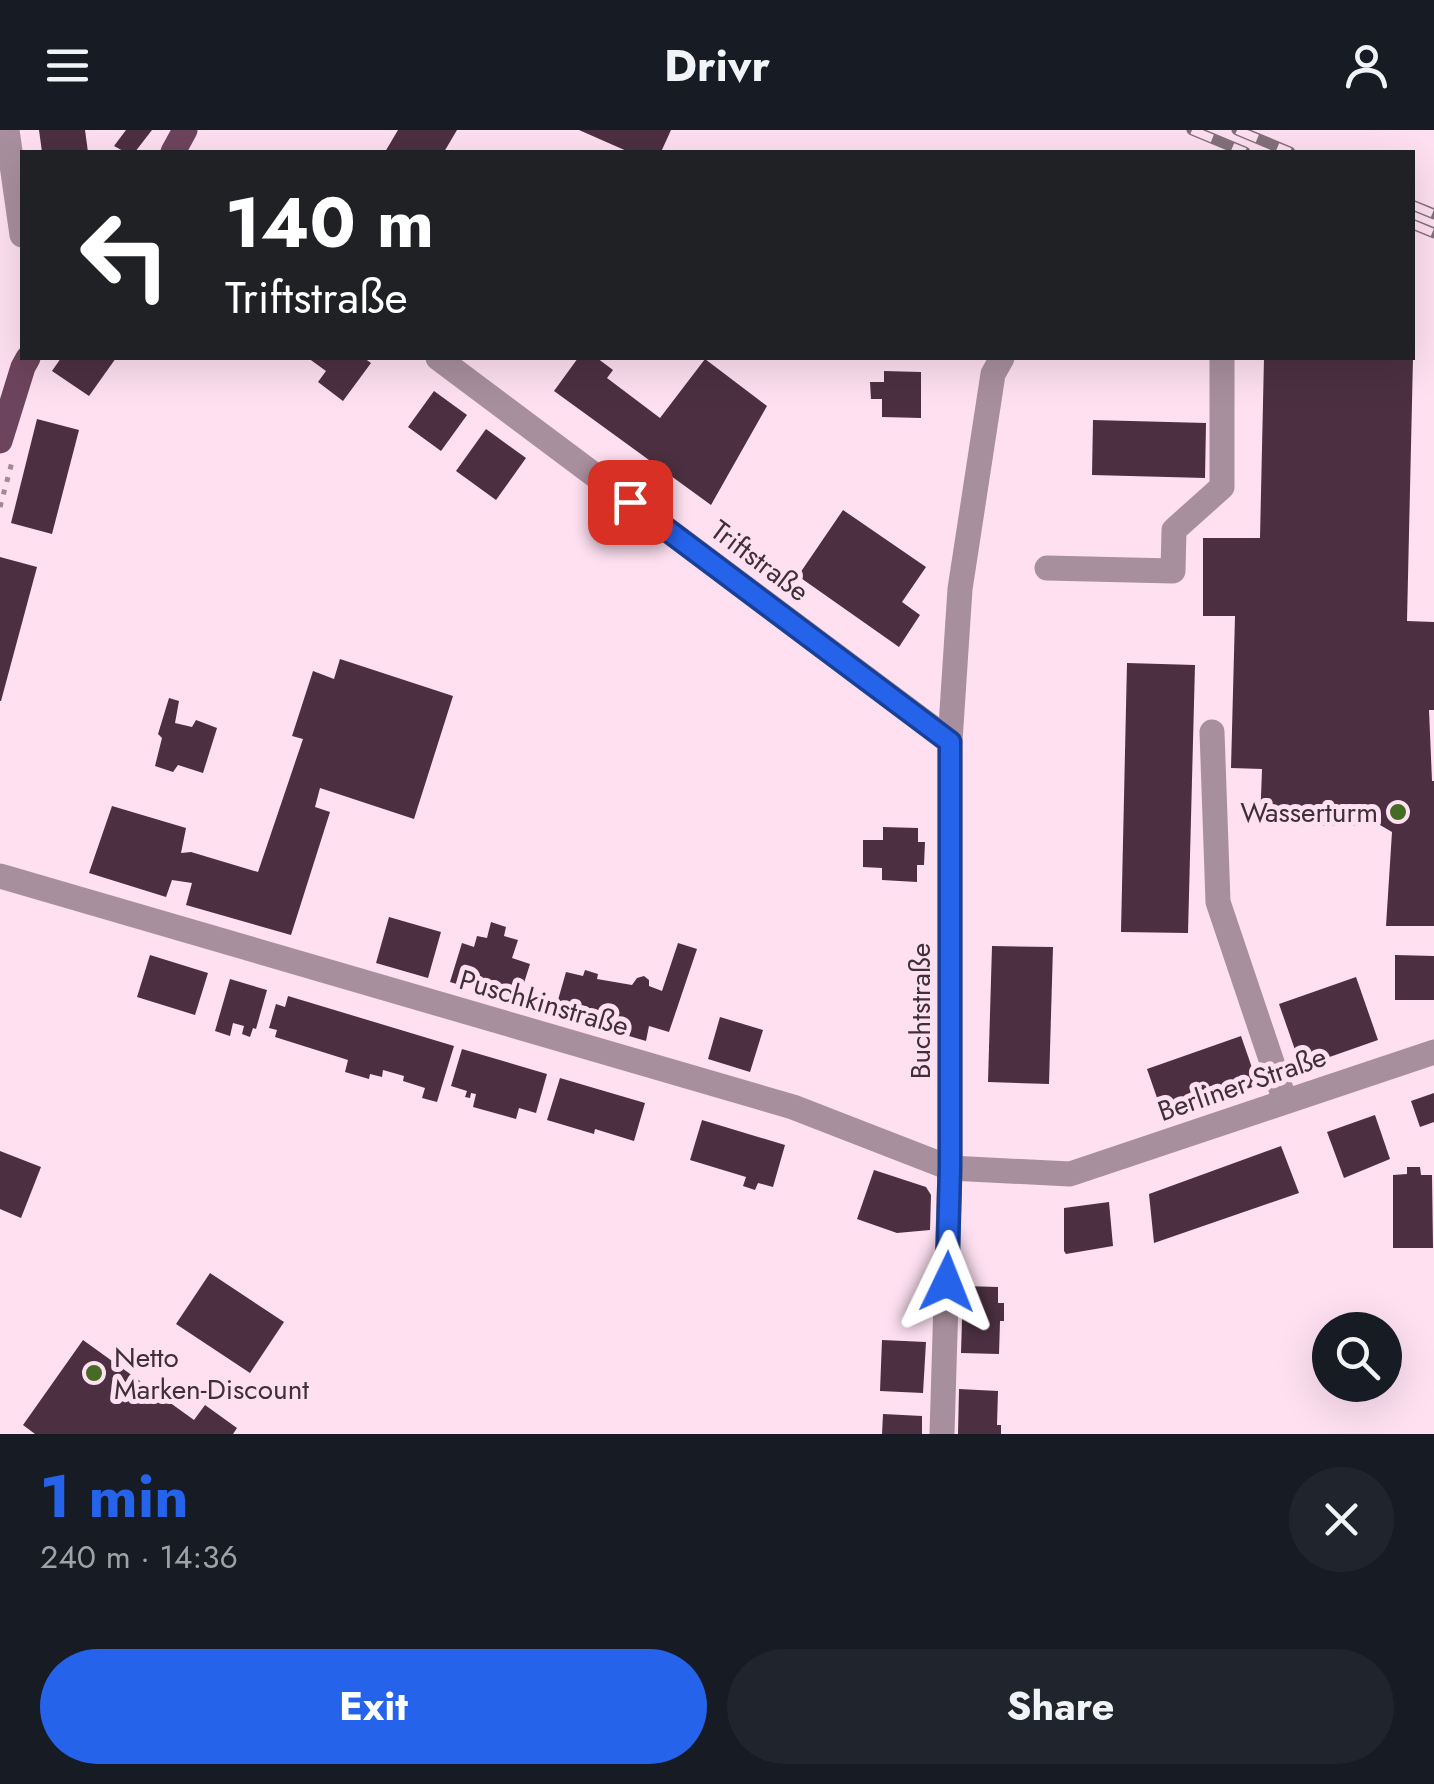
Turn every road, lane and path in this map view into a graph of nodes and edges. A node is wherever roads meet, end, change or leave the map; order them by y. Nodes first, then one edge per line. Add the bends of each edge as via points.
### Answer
1 (7, 130) edge
2 (20, 221) edge
3 (27, 360) edge
4 (441, 360) edge
5 (1001, 360) edge
6 (1222, 360) edge
7 (0, 441) edge
8 (1046, 568) dead end
9 (1212, 732) dead end
10 (950, 742) junction
11 (0, 876) edge
12 (1434, 1052) edge
13 (1286, 1100) junction
14 (950, 1168) junction
15 (1070, 1174) joint
16 (942, 1434) edge

1 - 2 street
3 - 7 main road
4 - 10 street, Triftstraße
5 - 10 street, Buchtstraße via 993,374 960,589
6 - 8 street via 1222,487 1174,530 1173,571
9 - 13 street via 1218,902
10 - 14 street, Buchtstraße
11 - 14 street, Puschkinstraße via 793,1107
12 - 13 street, Berliner Straße
13 - 15 street, Berliner Straße
14 - 15 street, Puschkinstraße
14 - 16 street, Buchtstraße

